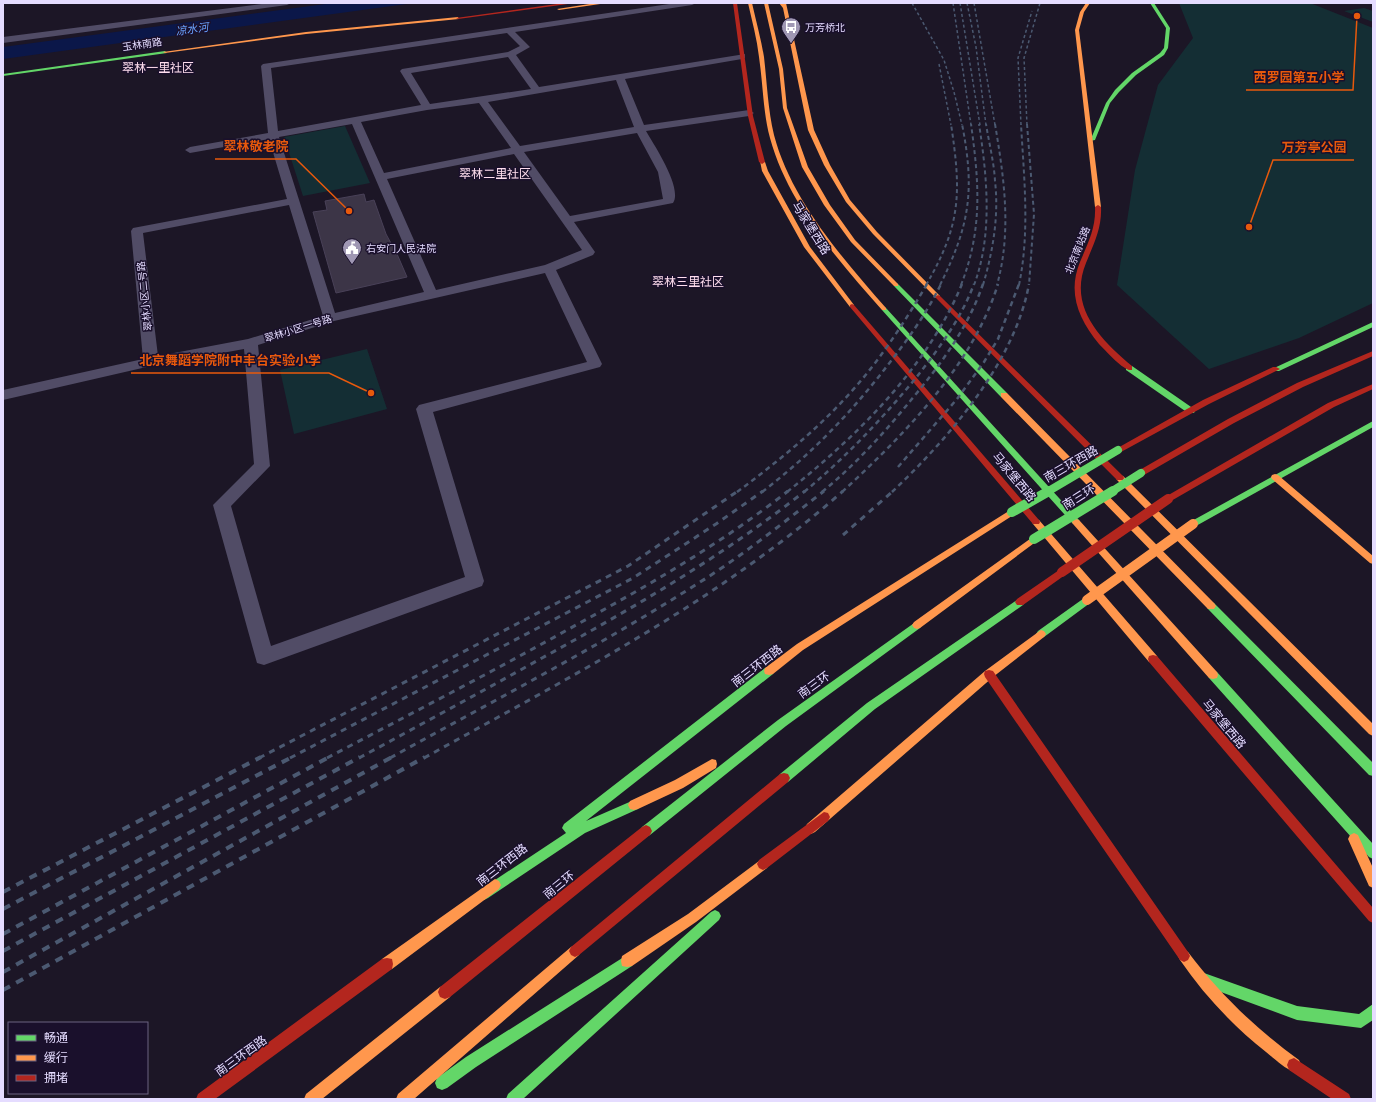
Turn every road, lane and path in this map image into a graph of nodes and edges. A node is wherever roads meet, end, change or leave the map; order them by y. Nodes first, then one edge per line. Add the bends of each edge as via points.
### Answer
1 (287, 3) edge
2 (543, 3) edge
3 (574, 3) edge
4 (605, 3) edge
5 (692, 3) edge
6 (735, 3) edge
7 (750, 3) edge
8 (766, 3) edge
9 (1088, 3) edge
10 (1152, 3) edge
11 (783, 5) edge
12 (379, 25) junction
13 (510, 31) junction
14 (3, 40) edge
15 (510, 54) junction
16 (742, 56) junction
17 (3, 75) edge
18 (620, 77) junction
19 (537, 91) junction
20 (482, 100) junction
21 (427, 107) junction
22 (749, 113) junction
23 (355, 120) junction
24 (640, 129) junction
25 (273, 135) junction
26 (1092, 141) junction
27 (190, 150) dead end
28 (517, 150) junction
29 (381, 177) junction
30 (293, 201) junction
31 (567, 220) junction
32 (549, 268) junction
33 (432, 295) junction
34 (330, 318) junction
35 (1373, 324) edge
36 (251, 343) junction
37 (1373, 353) edge
38 (151, 362) junction
39 (1373, 386) edge
40 (3, 395) edge
41 (1191, 410) junction
42 (1373, 424) edge
43 (1275, 477) junction
44 (1373, 560) edge
45 (989, 674) junction
46 (782, 722) junction
47 (1373, 731) edge
48 (1373, 772) edge
49 (824, 816) junction
50 (1349, 827) junction
51 (1373, 853) edge
52 (1373, 882) edge
53 (484, 894) junction
54 (736, 896) dead end
55 (724, 907) dead end
56 (1373, 917) edge
57 (1198, 977) junction
58 (1373, 1011) edge
59 (433, 1090) dead end
60 (212, 1092) junction
61 (524, 1095) edge
62 (196, 1099) edge
63 (203, 1099) edge
64 (311, 1099) edge
65 (403, 1099) edge
66 (1344, 1099) edge

1 - 14 street
2 - 12 main road, 玉林南路
3 - 12 main road, 玉林南路 via 488,15
4 - 12 main road, 玉林南路 via 498,18
5 - 13 street
6 - 16 main road, 马家堡西路
7 - 50 main road, 马家堡西路 via 760,48 772,133 780,158 813,218 834,247 868,291
8 - 48 main road via 781,69 785,108 805,167 827,205 853,241
9 - 26 main road, 北京南站路 via 1082,12 1077,30
10 - 26 main road, 北京南站路 via 1168,28 1166,48 1117,91 1108,103
11 - 47 main road via 811,130 848,201 910,269
12 - 17 main road, 玉林南路 via 259,38
13 - 15 street via 526,47
13 - 25 street via 266,66
15 - 19 street
15 - 21 street via 405,71
16 - 18 street
16 - 22 main road, 马家堡西路
18 - 19 street
18 - 24 street
19 - 20 street
20 - 21 street
20 - 28 street
21 - 23 street
22 - 24 street
22 - 56 main road, 马家堡西路 via 754,139 765,171 807,247 824,270 856,311
23 - 25 street
23 - 29 street
24 - 28 street
24 - 31 street via 664,172 669,201
25 - 27 street
25 - 30 street
26 - 41 main road, 北京南站路 via 1099,220 1097,235 1082,262 1077,278 1076,295 1086,324 1111,354 1141,378
28 - 29 street
28 - 31 street
29 - 33 street
30 - 34 street
30 - 38 street, 翠林小区二号路 via 138,231
31 - 32 street, 翠林小区一号路 via 589,252
32 - 33 street, 翠林小区一号路
32 - 36 street via 595,364 424,409 475,581 264,657 222,504 262,466
33 - 34 street, 翠林小区一号路
34 - 36 street, 翠林小区一号路
35 - 41 main road, 南三环西路
36 - 38 street, 翠林小区一号路
37 - 46 main road, 南三环, bridge via 1286,392 1231,421 1034,539
38 - 40 street, 翠林小区一号路
39 - 65 main road, bridge via 1331,405 1168,499 871,706 620,912
41 - 53 main road, 南三环西路, bridge via 1012,512 800,647
42 - 43 main road
43 - 44 main road
43 - 45 main road, bridge via 1193,524
45 - 49 main road
45 - 57 main road
46 - 53 main road via 678,784 581,829
46 - 64 main road, 南三环
49 - 54 main road
49 - 59 main road via 692,918 471,1062
50 - 51 main road, 马家堡西路
50 - 52 main road
53 - 60 main road, 南三环西路
55 - 61 main road
57 - 58 main road via 1297,1013 1361,1021
57 - 66 main road via 1264,1044 1330,1092
60 - 62 main road
60 - 63 main road, 南三环西路

